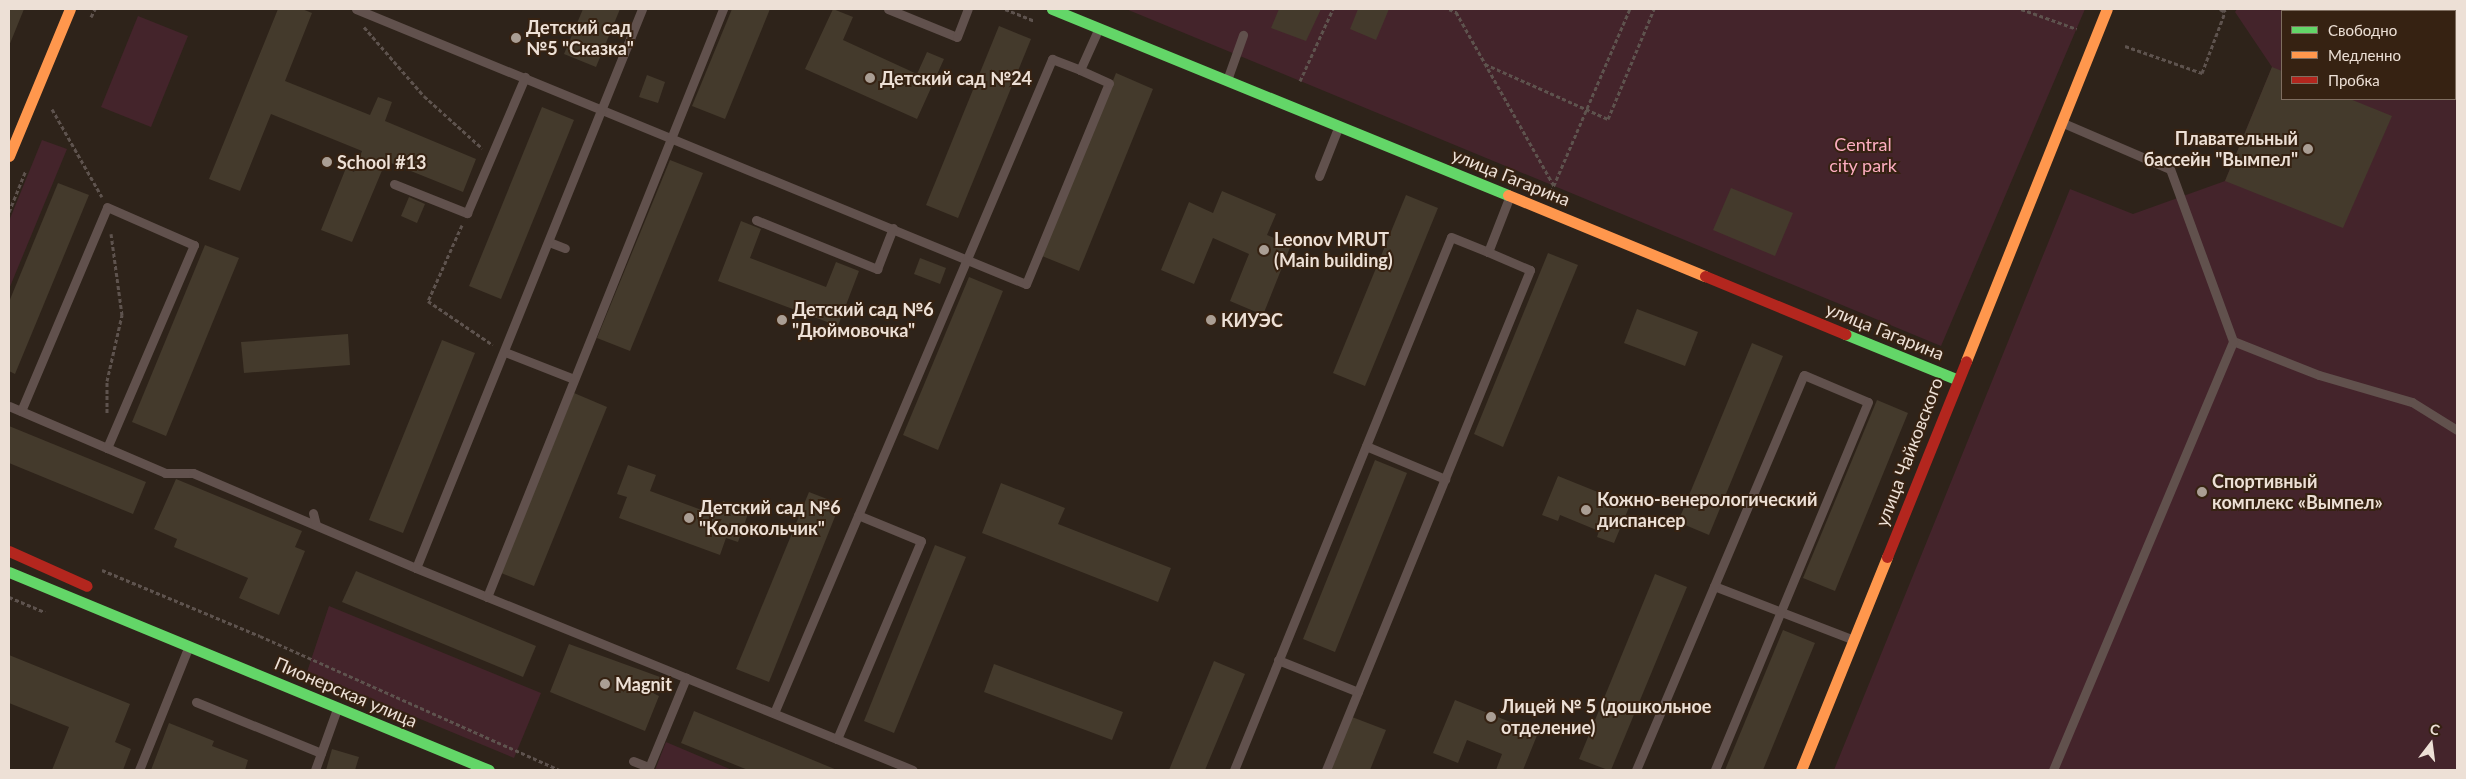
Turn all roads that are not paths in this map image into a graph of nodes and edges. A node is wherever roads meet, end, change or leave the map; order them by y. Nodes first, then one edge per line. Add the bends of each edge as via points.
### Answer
1 (70, 9) edge
2 (356, 9) edge
3 (642, 9) edge
4 (723, 9) edge
5 (888, 9) edge
6 (968, 9) edge
7 (1052, 9) edge
8 (2107, 9) edge
9 (1099, 28) junction
10 (1243, 35) dead end
11 (1080, 70) junction
12 (525, 77) junction
13 (1227, 80) junction
14 (603, 109) junction
15 (2060, 121) junction
16 (1339, 125) junction
17 (671, 136) junction
18 (9, 156) edge
19 (1320, 176) dead end
20 (394, 184) dead end
21 (1510, 195) junction
22 (756, 220) dead end
23 (893, 228) junction
24 (549, 242) junction
25 (565, 248) dead end
26 (1488, 252) junction
27 (967, 259) junction
28 (2233, 341) junction
29 (504, 352) junction
30 (574, 379) junction
31 (1956, 379) junction
32 (9, 406) edge
33 (21, 411) junction
34 (2457, 430) edge
35 (1366, 446) junction
36 (107, 448) junction
37 (1445, 480) junction
38 (312, 512) dead end
39 (858, 515) junction
40 (316, 525) junction
41 (9, 551) edge
42 (416, 568) junction
43 (9, 572) edge
44 (1714, 586) junction
45 (99, 591) dead end
46 (488, 597) junction
47 (1780, 612) junction
48 (171, 623) dead end
49 (1853, 640) junction
50 (189, 645) junction
51 (1278, 660) junction
52 (686, 678) junction
53 (1358, 692) junction
54 (196, 702) dead end
55 (338, 708) junction
56 (774, 714) junction
57 (837, 739) junction
58 (322, 753) junction
59 (633, 761) dead end
60 (649, 769) edge
61 (138, 770) edge
62 (315, 770) edge
63 (489, 770) edge
64 (913, 770) edge
65 (1234, 770) edge
66 (1326, 770) edge
67 (1636, 770) edge
68 (1715, 770) edge
69 (1801, 770) edge
70 (2053, 770) edge

1 - 18 street via 19,123
2 - 12 lane
3 - 14 lane
4 - 17 lane
5 - 6 lane via 957,37
7 - 9 street, улица Гагарина
8 - 15 street, улица Чайковского
9 - 11 lane
9 - 13 street, улица Гагарина
10 - 13 lane
11 - 27 lane via 1052,59
11 - 27 lane via 1108,83 1026,284
12 - 14 lane
12 - 20 lane via 467,213
13 - 16 street, улица Гагарина
14 - 17 lane
14 - 24 lane
15 - 28 lane via 2170,169
15 - 31 street, улица Чайковского
16 - 19 lane
16 - 21 street, улица Гагарина
17 - 23 lane
17 - 30 lane
21 - 26 lane
21 - 31 street, улица Гагарина
22 - 23 lane via 877,269
23 - 27 lane
24 - 25 lane
24 - 29 lane
26 - 35 lane via 1451,236
26 - 37 lane via 1530,270
27 - 39 lane
28 - 34 lane via 2319,375 2412,402
28 - 70 lane
29 - 30 lane
29 - 42 lane
30 - 46 lane
31 - 49 street, улица Чайковского
32 - 33 lane
33 - 36 lane
33 - 36 lane via 107,206 194,245
35 - 37 lane
35 - 51 lane
36 - 40 lane via 165,473 192,472
37 - 53 lane
38 - 40 lane
39 - 56 lane
39 - 57 lane via 921,541
40 - 42 lane
41 - 45 street
42 - 46 lane
43 - 50 street, Пионерская улица
44 - 47 lane
44 - 47 lane via 1804,375 1868,402
44 - 67 lane
46 - 52 lane
47 - 49 lane
47 - 68 lane
48 - 50 street, Пионерская улица
49 - 69 street, улица Чайковского
50 - 55 street, Пионерская улица
50 - 61 lane
51 - 53 lane
51 - 65 lane
52 - 56 lane
52 - 60 lane
53 - 66 lane
54 - 58 lane
55 - 58 lane
55 - 63 street, Пионерская улица
56 - 57 lane
57 - 64 lane
58 - 62 lane
59 - 60 lane

